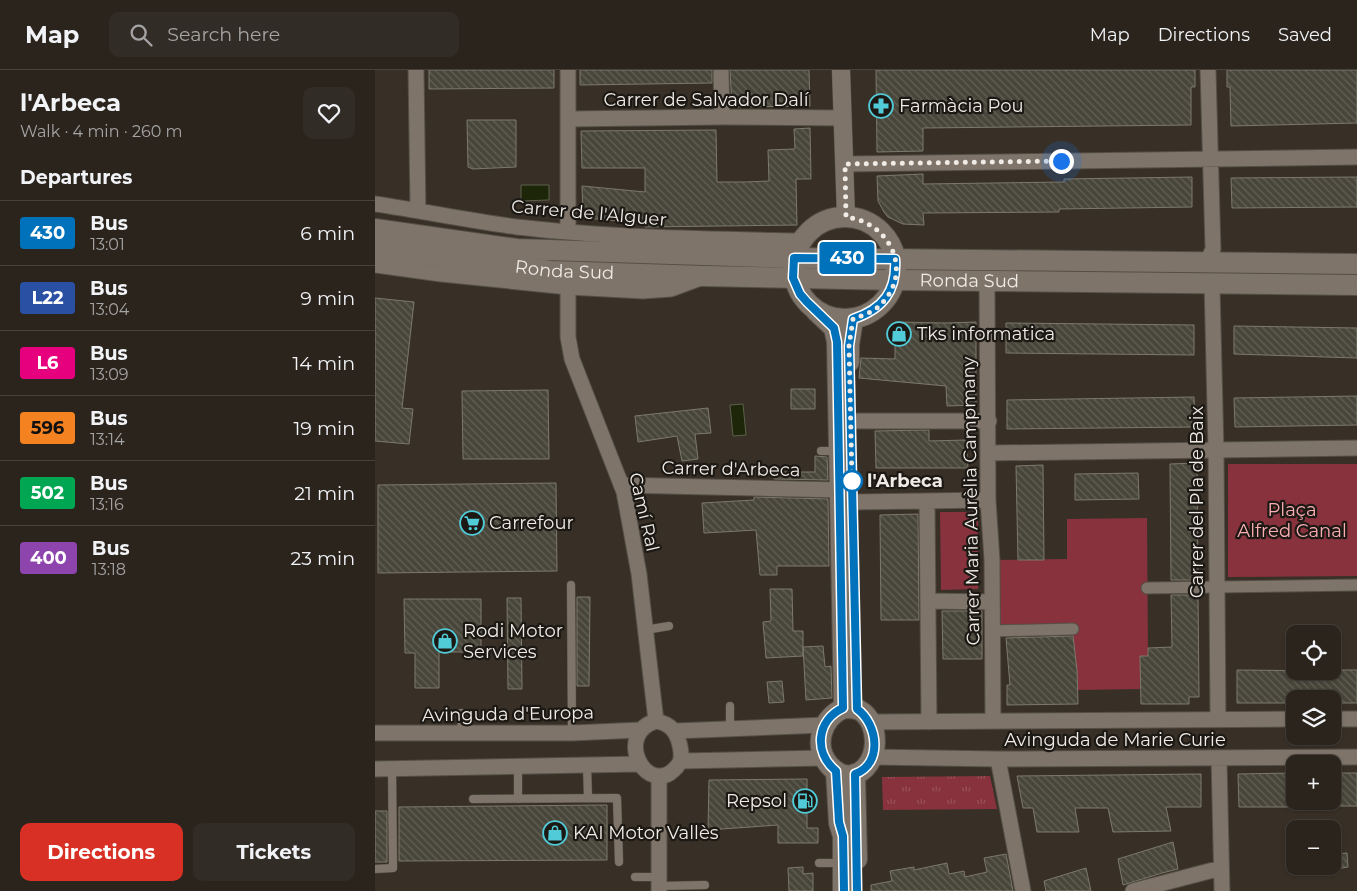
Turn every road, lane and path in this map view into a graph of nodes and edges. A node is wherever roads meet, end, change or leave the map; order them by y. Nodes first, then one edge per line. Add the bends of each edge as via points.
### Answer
1 (416, 70) edge
2 (567, 70) edge
3 (721, 70) edge
4 (841, 70) edge
5 (1208, 70) edge
6 (722, 117) junction
7 (843, 118) junction
8 (568, 119) junction
9 (1357, 157) edge
10 (1210, 159) junction
11 (845, 164) junction
12 (375, 204) edge
13 (418, 212) junction
14 (846, 217) junction
15 (375, 229) edge
16 (568, 232) junction
17 (375, 248) edge
18 (796, 259) junction
19 (895, 259) junction
20 (1207, 262) junction
21 (1357, 264) edge
22 (375, 265) edge
23 (703, 276) junction
24 (895, 280) junction
25 (987, 280) junction
26 (1212, 284) junction
27 (1357, 285) edge
28 (568, 287) junction
29 (816, 310) junction
30 (853, 319) junction
31 (851, 421) junction
32 (989, 421) junction
33 (1357, 448) edge
34 (1216, 451) junction
35 (989, 453) junction
36 (621, 485) junction
37 (846, 496) junction
38 (988, 500) junction
39 (927, 501) junction
40 (571, 585) dead end
41 (1357, 585) edge
42 (1216, 587) junction
43 (1147, 588) dead end
44 (928, 601) junction
45 (992, 602) junction
46 (669, 626) dead end
47 (1073, 629) dead end
48 (645, 630) junction
49 (992, 631) junction
50 (729, 706) dead end
51 (461, 713) dead end
52 (857, 713) junction
53 (1218, 719) junction
54 (1286, 719) edge
55 (1341, 719) edge
56 (1357, 719) edge
57 (993, 721) junction
58 (656, 722) junction
59 (929, 722) junction
60 (824, 725) junction
61 (730, 729) junction
62 (640, 730) junction
63 (675, 731) junction
64 (572, 732) junction
65 (375, 733) edge
66 (462, 733) junction
67 (873, 757) junction
68 (1357, 757) edge
69 (1219, 759) junction
70 (998, 760) junction
71 (681, 761) junction
72 (640, 764) junction
73 (830, 764) junction
74 (587, 765) junction
75 (518, 766) junction
76 (391, 768) junction
77 (375, 769) edge
78 (855, 774) junction
79 (659, 776) junction
80 (588, 798) junction
81 (473, 799) dead end
82 (518, 799) junction
83 (619, 862) dead end
84 (819, 863) dead end
85 (843, 863) junction
86 (1221, 868) junction
87 (375, 869) edge
88 (635, 877) dead end
89 (659, 885) edge
90 (705, 886) dead end
91 (843, 891) edge
92 (857, 891) edge
93 (1023, 891) edge
94 (1133, 891) edge
95 (1222, 891) edge

1 - 13 street
2 - 8 street
3 - 6 street
4 - 7 street
5 - 10 street
6 - 7 street, Carrer de Salvador Dalí
6 - 8 street, Carrer de Salvador Dalí
7 - 11 street
8 - 16 street
9 - 10 street
10 - 11 street
10 - 20 street via 1213,249
11 - 14 street
12 - 13 street, Carrer de l'Alguer
13 - 16 street, Carrer de l'Alguer
14 - 18 main road via 817,225
14 - 19 main road via 875,227 885,236
15 - 18 main road, Ronda Sud via 517,248
16 - 18 street, Carrer de l'Alguer via 678,239
17 - 23 main road, Ronda Sud via 551,271
18 - 19 main road, Ronda Sud
18 - 23 main road, Ronda Sud
18 - 24 main road, Ronda Sud
18 - 29 main road via 800,294
19 - 20 main road, Ronda Sud
19 - 24 main road
20 - 21 main road, Ronda Sud
22 - 28 street
23 - 28 street via 671,288 653,290
24 - 25 main road, Ronda Sud
24 - 30 main road via 879,306
25 - 26 main road, Ronda Sud
25 - 32 street, Carrer Maria Aurèlia Campmany
26 - 27 main road, Ronda Sud
26 - 34 street, Carrer del Pla de Baix
28 - 36 street, Camí Ral via 568,337 572,359
29 - 30 main road via 838,319
29 - 37 main road via 834,328 837,342 830,451
30 - 31 main road via 849,346
31 - 32 street
31 - 37 main road
32 - 35 street, Carrer Maria Aurèlia Campmany
33 - 34 street
34 - 35 street
34 - 42 street, Carrer del Pla de Baix
35 - 38 street, Carrer Maria Aurèlia Campmany
36 - 37 street, Carrer d'Arbeca
36 - 48 street, Camí Ral via 639,574
37 - 39 street, Carrer d'Arbeca
37 - 52 main road
38 - 39 street, Carrer d'Arbeca
38 - 45 street, Carrer Maria Aurèlia Campmany
39 - 44 street
40 - 64 lane
41 - 42 street
42 - 43 street
42 - 53 street, Carrer del Pla de Baix
44 - 45 street
44 - 59 street
45 - 49 street, Carrer Maria Aurèlia Campmany
46 - 48 lane
47 - 49 street
48 - 58 street, Camí Ral
49 - 57 street, Carrer Maria Aurèlia Campmany
50 - 61 lane
51 - 66 lane
52 - 59 street, Avinguda de Marie Curie
52 - 60 main road via 837,711
52 - 67 main road via 875,740
53 - 54 street, Avinguda de Marie Curie
53 - 57 street, Avinguda de Marie Curie
55 - 56 street
57 - 59 street, Avinguda de Marie Curie
58 - 62 street via 646,724
58 - 63 street via 665,723
60 - 61 street
60 - 73 main road via 821,741
61 - 63 street
62 - 64 street, Avinguda d'Europa
62 - 72 street via 636,748
63 - 71 street
64 - 66 street, Avinguda d'Europa
65 - 66 street, Avinguda d'Europa
67 - 70 street, Avinguda de Marie Curie
67 - 78 main road via 865,769
68 - 69 street, Avinguda de Marie Curie
69 - 70 street, Avinguda de Marie Curie
69 - 86 street
70 - 93 street
71 - 73 street
71 - 79 street via 673,771
72 - 74 street
72 - 79 street via 651,774
73 - 78 main road via 849,776
73 - 85 main road via 843,836
74 - 75 street
74 - 80 lane
75 - 76 street
75 - 82 lane
76 - 77 street
76 - 87 lane via 393,868
78 - 92 main road
79 - 89 street
80 - 82 lane
80 - 83 lane via 617,798
81 - 82 lane
84 - 85 lane
85 - 91 main road
86 - 94 street
86 - 95 street
88 - 89 lane
89 - 90 lane

